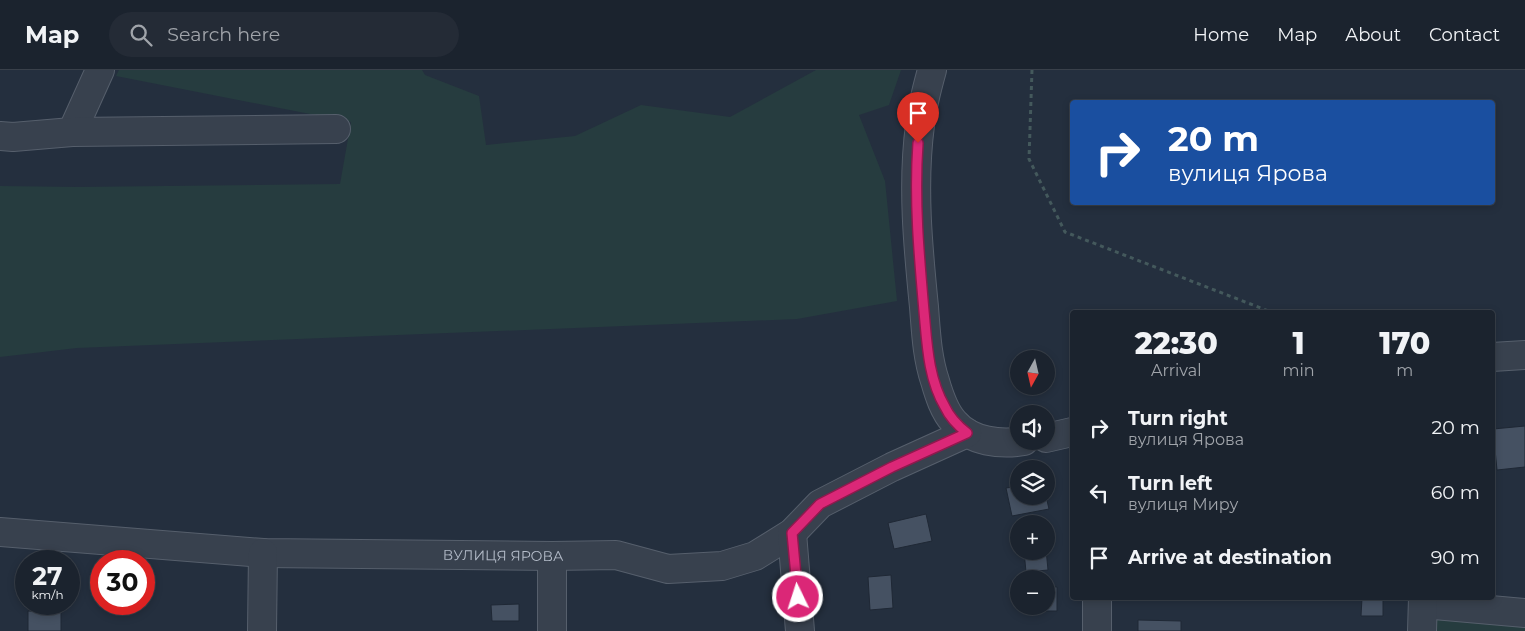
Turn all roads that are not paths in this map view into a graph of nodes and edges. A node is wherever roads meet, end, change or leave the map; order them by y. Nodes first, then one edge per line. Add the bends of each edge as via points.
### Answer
1 (100, 70) edge
2 (932, 70) edge
3 (336, 129) dead end
4 (72, 132) junction
5 (0, 136) edge
6 (1525, 355) edge
7 (1495, 357) edge
8 (1070, 432) edge
9 (967, 433) junction
10 (1055, 436) edge
11 (1010, 443) edge
12 (0, 532) edge
13 (792, 533) junction
14 (263, 553) junction
15 (552, 556) junction
16 (1097, 600) edge
17 (1423, 601) edge
18 (1525, 613) edge
19 (262, 631) edge
20 (552, 631) edge
21 (800, 631) edge
22 (1097, 631) edge
23 (1422, 631) edge

1 - 4 street
2 - 9 street via 920,125 917,161 919,245 926,328 932,373 944,406 954,423
3 - 4 street
4 - 5 street
6 - 7 street
8 - 10 street
9 - 11 street via 988,441
9 - 13 street, ВУЛИЦЯ ЯРОВА via 820,504
12 - 14 street, ВУЛИЦЯ ЯРОВА
13 - 15 street, ВУЛИЦЯ ЯРОВА via 756,556 722,566 668,569 616,555
13 - 21 street
14 - 15 street, ВУЛИЦЯ ЯРОВА
14 - 19 street
15 - 20 street
16 - 22 street
17 - 18 street
17 - 23 street

